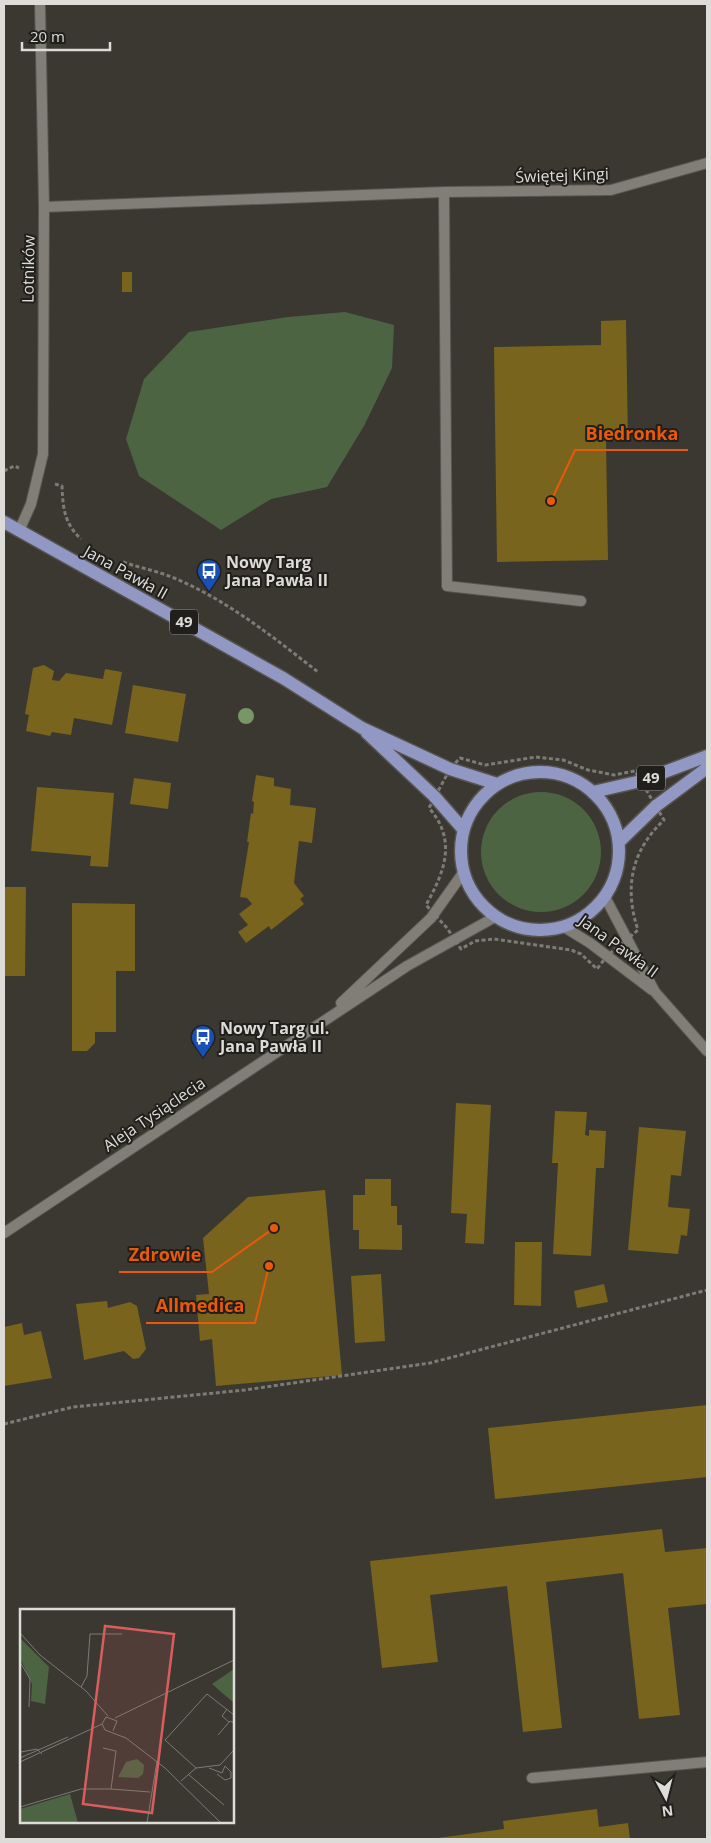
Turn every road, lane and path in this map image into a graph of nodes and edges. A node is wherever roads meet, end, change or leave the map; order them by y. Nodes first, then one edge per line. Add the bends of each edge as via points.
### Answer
1 (40, 4) edge
2 (707, 163) edge
3 (444, 192) junction
4 (44, 207) junction
5 (4, 472) edge
6 (39, 478) junction
7 (4, 522) edge
8 (20, 531) junction
9 (86, 544) dead end
10 (115, 559) dead end
11 (581, 601) dead end
12 (320, 674) dead end
13 (362, 728) junction
14 (452, 753) dead end
15 (707, 756) edge
16 (460, 758) junction
17 (707, 768) edge
18 (450, 769) junction
19 (642, 781) junction
20 (497, 784) junction
21 (593, 792) junction
22 (434, 796) junction
23 (656, 806) junction
24 (463, 829) junction
25 (619, 842) junction
26 (463, 873) junction
27 (605, 897) junction
28 (434, 913) junction
29 (495, 917) junction
30 (564, 927) junction
31 (626, 939) junction
32 (454, 940) junction
33 (607, 956) junction
34 (655, 992) junction
35 (322, 1021) junction
36 (707, 1051) edge
37 (4, 1233) edge
38 (707, 1290) edge
39 (4, 1424) edge
40 (707, 1762) edge
41 (532, 1778) dead end

1 - 4 street, Lotników
2 - 3 street, Świętej Kingi via 611,190
3 - 4 street, Świętej Kingi
3 - 11 street via 447,586
4 - 6 street, Lotników via 43,454
5 - 6 path via 14,466
6 - 8 street, Lotników
6 - 9 path via 62,486 69,528
7 - 8 main road, Jana Pawła II / 49
8 - 13 main road, Jana Pawła II / 49 via 283,678
10 - 12 path via 173,577 229,607
13 - 18 main road, Jana Pawła II / 49
13 - 22 main road, Jana Pawła II / 49
14 - 16 path
15 - 19 main road, 49
16 - 18 path
16 - 19 path via 484,766 536,757 563,760 588,770 614,775 635,770
17 - 23 main road, 49
18 - 20 main road, Jana Pawła II / 49
18 - 22 path
19 - 21 main road, 49
19 - 23 path
20 - 21 main road via 521,774 546,772 571,778
20 - 24 main road via 472,808
21 - 25 main road via 611,814
22 - 24 main road, Jana Pawła II / 49
22 - 28 path via 429,808 440,820 445,835 441,879 426,905
23 - 25 main road, 49
23 - 31 path via 664,820 647,836 633,869 630,897 638,930
24 - 26 main road via 460,851
25 - 27 main road via 618,865
26 - 28 street, Aleja Tysiąclecia
26 - 29 main road via 472,893
27 - 30 main road via 587,915
27 - 31 street, Jana Pawła II
28 - 32 path
28 - 35 street, Aleja Tysiąclecia
29 - 30 main road via 508,924 536,930
29 - 32 street, Aleja Tysiąclecia
30 - 33 street, Jana Pawła II
31 - 33 path
31 - 34 street, Jana Pawła II
32 - 33 path via 461,949 475,941 494,939 571,950 597,969
32 - 35 street, Aleja Tysiąclecia
33 - 34 street, Jana Pawła II
34 - 36 street, Jana Pawła II
35 - 37 street, Aleja Tysiąclecia
38 - 39 path via 430,1363 245,1390 73,1407
40 - 41 street

